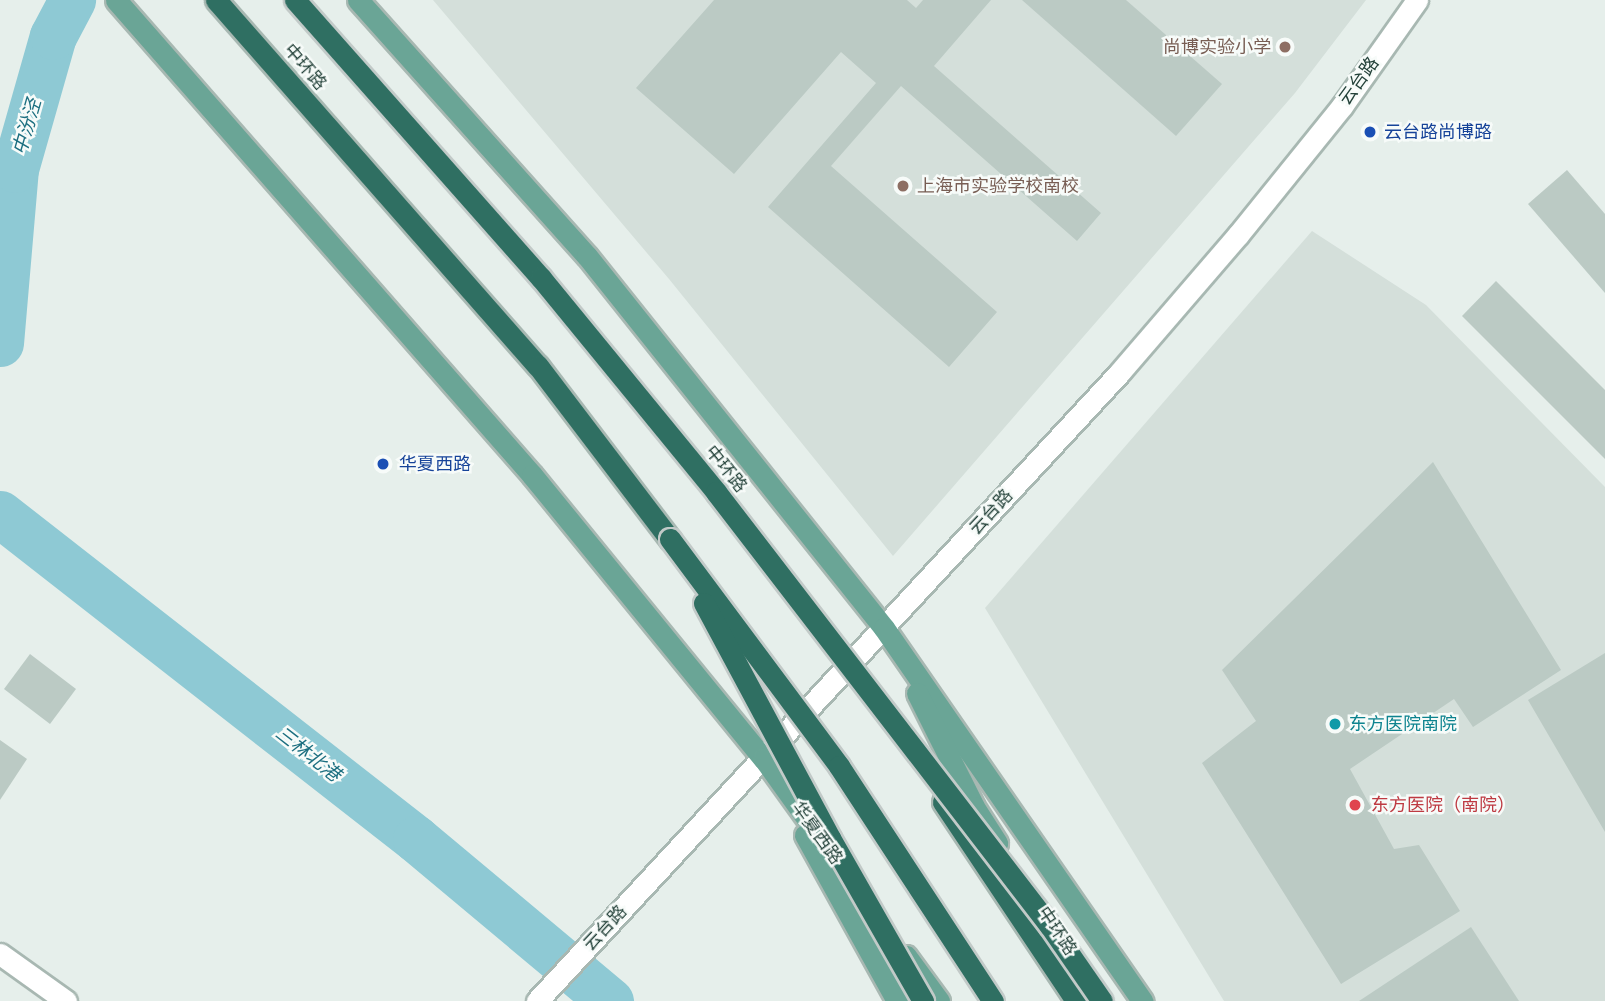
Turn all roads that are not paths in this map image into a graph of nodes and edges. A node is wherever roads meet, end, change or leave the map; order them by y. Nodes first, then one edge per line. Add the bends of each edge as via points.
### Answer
1 (116, 0) edge
2 (216, 0) edge
3 (295, 0) edge
4 (358, 0) edge
5 (1418, 0) edge
6 (670, 539) junction
7 (884, 628) junction
8 (883, 710) junction
9 (764, 759) junction
10 (0, 954) edge
11 (66, 1001) edge
12 (537, 1001) edge
13 (897, 1001) edge
14 (923, 1001) edge
15 (939, 1001) edge
16 (993, 1001) edge
17 (1076, 1001) edge
18 (1096, 1001) edge
19 (1102, 1001) edge
20 (1142, 1001) edge

1 - 9 main road, 华夏西路 via 532,475
2 - 6 highway, 中环路 via 537,366
3 - 8 highway, 中环路, bridge via 541,278 716,492
4 - 7 main road via 587,256
5 - 7 street, 云台路 via 1342,106 1238,235 1120,372
6 - 14 highway, bridge
6 - 16 highway, 中环路, bridge via 839,766
7 - 9 street, 云台路
7 - 18 main road via 974,807
7 - 20 main road
8 - 17 highway, 中环路, bridge
8 - 19 highway, bridge via 1050,926
9 - 12 street, 云台路
9 - 13 main road
9 - 15 main road, 华夏西路
10 - 11 street

